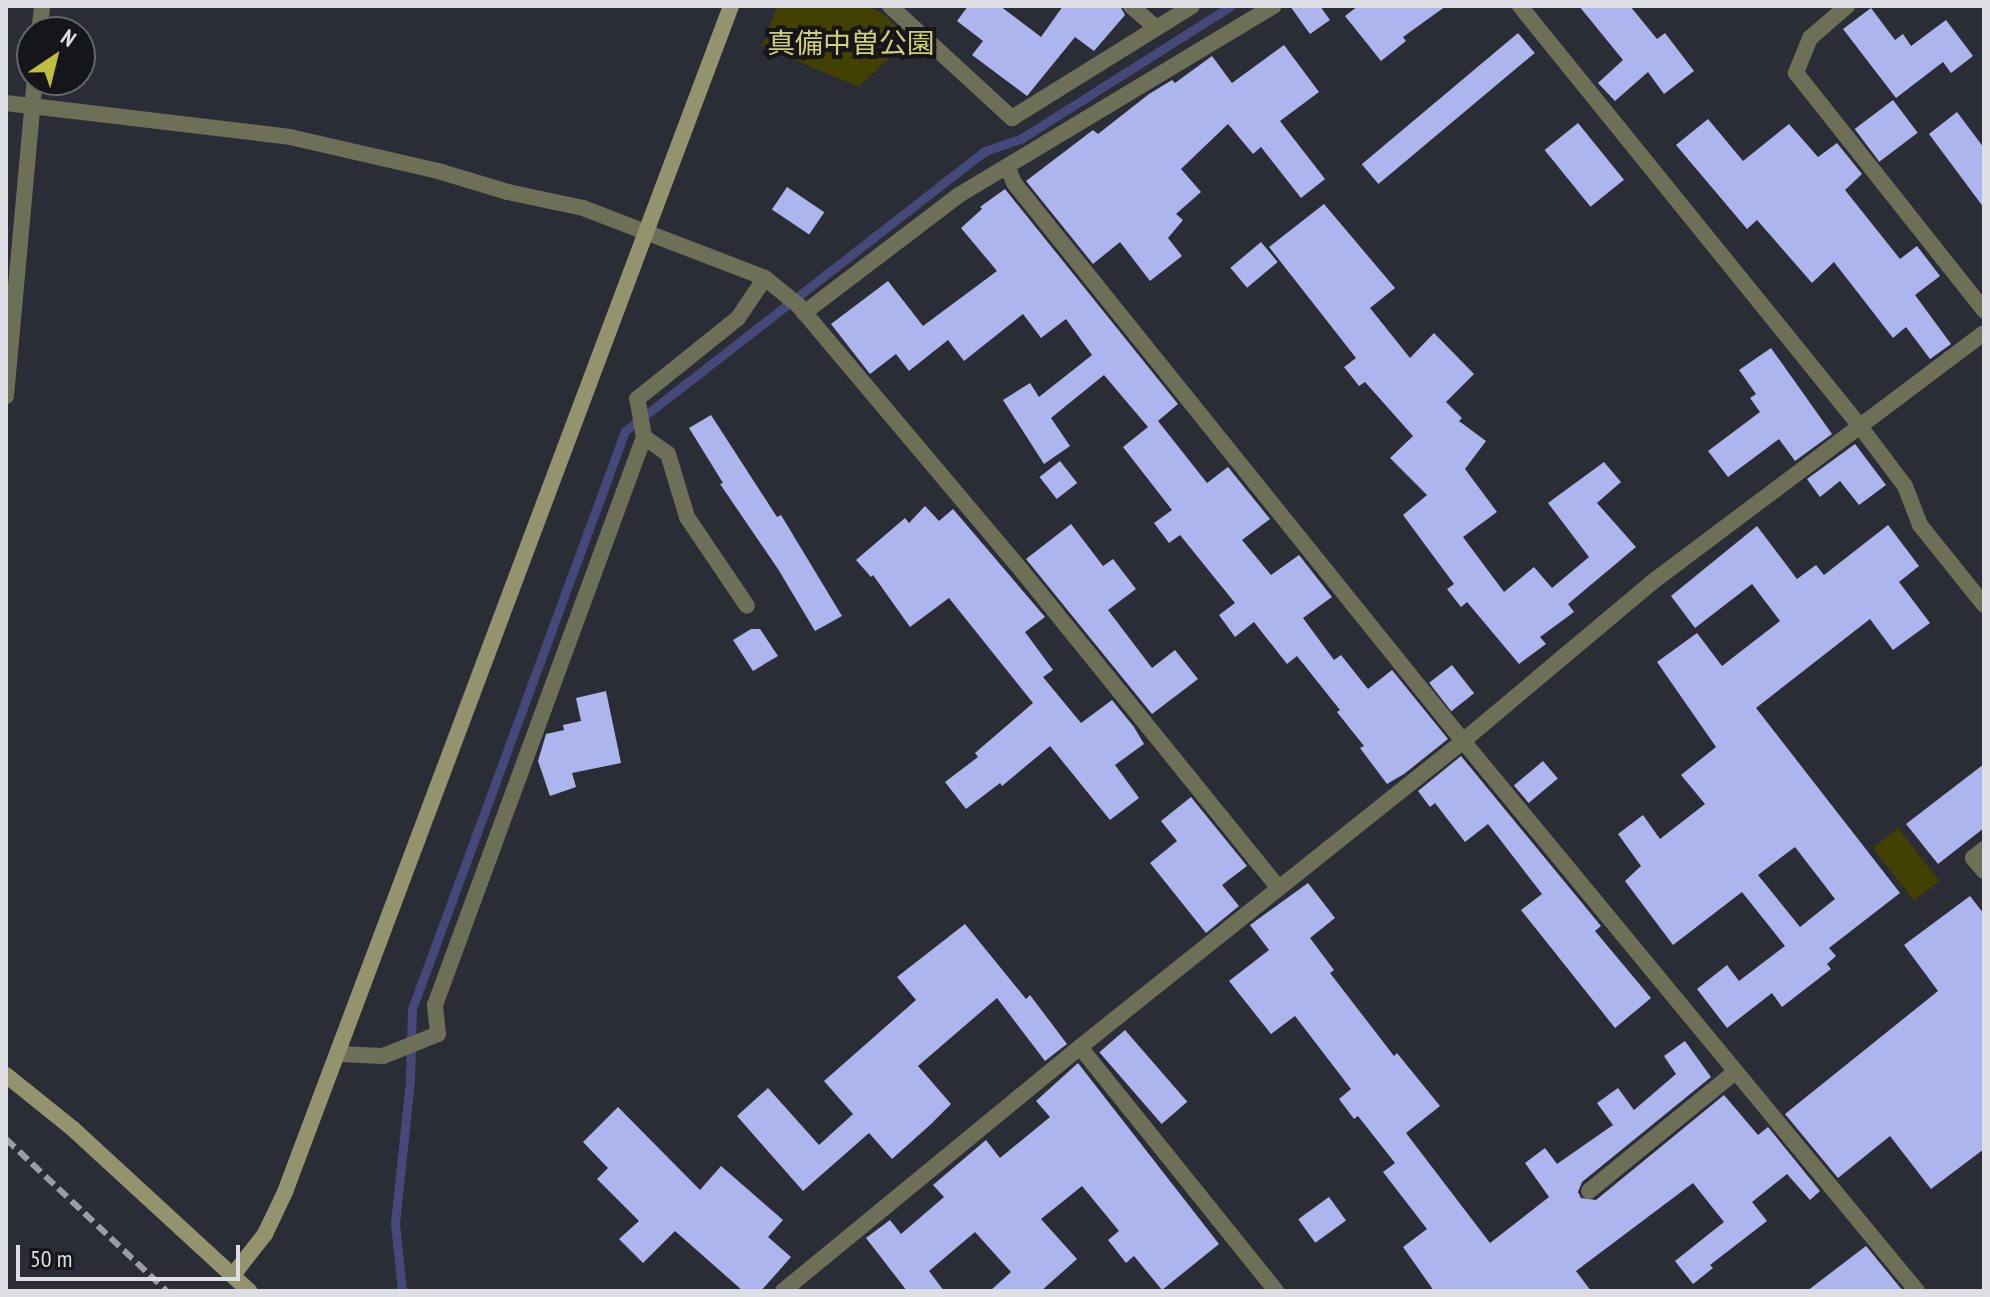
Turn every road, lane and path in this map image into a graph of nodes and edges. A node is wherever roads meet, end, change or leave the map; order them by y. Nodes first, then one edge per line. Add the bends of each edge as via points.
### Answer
1 (731, 6) edge
2 (890, 6) edge
3 (1131, 6) edge
4 (1192, 6) edge
5 (1274, 6) edge
6 (1520, 6) edge
7 (1847, 6) edge
8 (1156, 28) junction
9 (33, 96) edge
10 (6, 103) edge
11 (32, 106) junction
12 (1008, 168) junction
13 (648, 234) junction
14 (765, 278) junction
15 (801, 309) junction
16 (1984, 310) edge
17 (1984, 333) edge
18 (6, 396) edge
19 (1859, 425) junction
20 (644, 433) junction
21 (1984, 605) edge
22 (747, 606) dead end
23 (1463, 741) junction
24 (1984, 849) edge
25 (1984, 871) edge
26 (1279, 888) junction
27 (1080, 1047) junction
28 (338, 1054) junction
29 (1735, 1072) junction
30 (6, 1075) edge
31 (1589, 1191) dead end
32 (233, 1275) junction
33 (249, 1291) edge
34 (783, 1291) edge
35 (1276, 1291) edge
36 (1917, 1291) edge

1 - 13 street
2 - 8 street via 1012,118
3 - 8 street
4 - 8 street
5 - 12 street
6 - 19 street
7 - 16 street via 1810,38 1796,73
9 - 11 street
10 - 11 street
11 - 13 street via 290,137 583,208
11 - 18 street
12 - 15 street via 959,195
12 - 23 street via 1014,183
13 - 14 street
13 - 28 street
14 - 15 street
14 - 20 street via 738,318 637,399
15 - 26 street
17 - 19 street
19 - 21 street via 1905,486 1920,525
19 - 23 street via 1651,583
20 - 22 street via 668,454 687,517
20 - 28 street via 435,1005 438,1034 383,1056
23 - 26 street
23 - 29 street
24 - 25 street via 1973,858
26 - 27 street
27 - 34 street
27 - 35 street
28 - 32 street via 285,1192 265,1234
29 - 31 street
29 - 36 street
30 - 32 street
32 - 33 street

